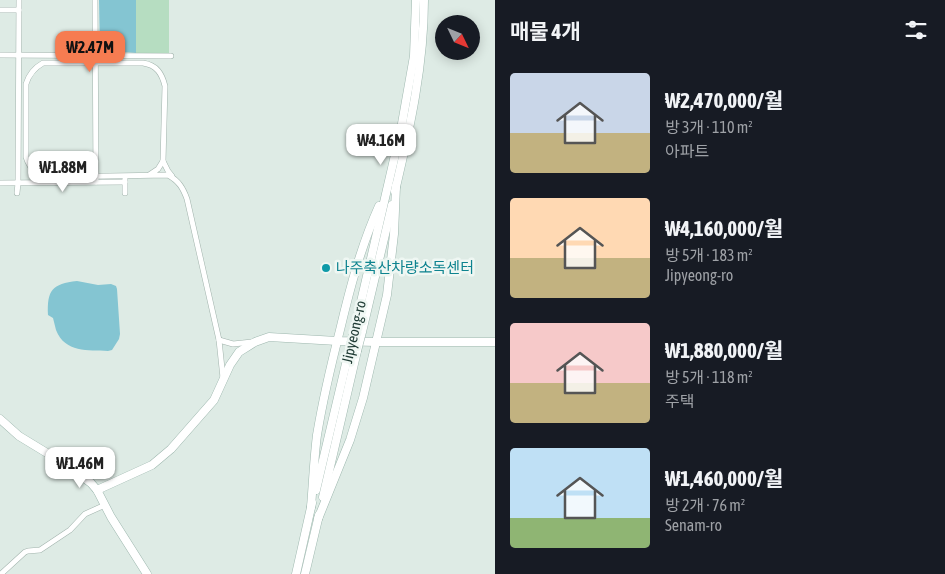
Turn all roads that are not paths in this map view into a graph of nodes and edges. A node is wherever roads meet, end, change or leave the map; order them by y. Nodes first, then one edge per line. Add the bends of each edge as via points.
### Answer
1 (19, 0) edge
2 (95, 0) edge
3 (416, 0) edge
4 (424, 0) edge
5 (0, 10) edge
6 (19, 10) junction
7 (0, 55) edge
8 (19, 55) junction
9 (96, 55) junction
10 (171, 56) dead end
11 (95, 63) junction
12 (164, 161) junction
13 (149, 175) junction
14 (174, 178) junction
15 (96, 179) junction
16 (125, 179) junction
17 (18, 183) junction
18 (0, 184) edge
19 (396, 186) junction
20 (386, 191) junction
21 (17, 193) dead end
22 (125, 194) dead end
23 (358, 332) junction
24 (219, 340) junction
25 (337, 341) junction
26 (255, 342) junction
27 (376, 342) junction
28 (495, 342) edge
29 (353, 351) junction
30 (223, 378) junction
31 (0, 419) edge
32 (97, 490) junction
33 (105, 505) junction
34 (312, 507) junction
35 (318, 519) junction
36 (1, 574) edge
37 (147, 574) edge
38 (296, 574) edge
39 (305, 574) edge

1 - 6 street
2 - 9 street
3 - 20 main road, Jipyeong-ro via 409,86
4 - 19 main road, Jipyeong-ro via 419,74
5 - 6 street
6 - 8 street
7 - 8 street
8 - 9 street
8 - 17 street
9 - 10 street
9 - 11 street
11 - 12 street via 147,63 160,73 165,86
11 - 15 street
11 - 15 street via 43,64 30,74 26,84 26,157 32,170 46,177
12 - 13 street
12 - 14 street
13 - 14 street
13 - 16 street
14 - 24 street via 187,200
15 - 16 street
15 - 17 street
16 - 22 street
17 - 18 street
17 - 21 street
19 - 23 main road, Jipyeong-ro
19 - 27 main road via 388,286
20 - 23 main road, Jipyeong-ro
20 - 25 main road via 353,276
23 - 29 main road, Jipyeong-ro, bridge
24 - 26 street via 233,344
24 - 30 street
25 - 26 main road via 269,337
25 - 27 main road
25 - 34 main road via 317,435
26 - 30 main road via 239,352
27 - 28 main road
27 - 35 main road via 350,440
29 - 34 main road, Jipyeong-ro
29 - 35 main road, Jipyeong-ro
30 - 32 main road via 214,400 164,456 147,468
31 - 32 main road via 19,436 75,470
32 - 33 main road
33 - 36 street via 85,514 70,530 40,550 25,552
33 - 37 main road
34 - 38 main road, Jipyeong-ro
35 - 39 main road, Jipyeong-ro

